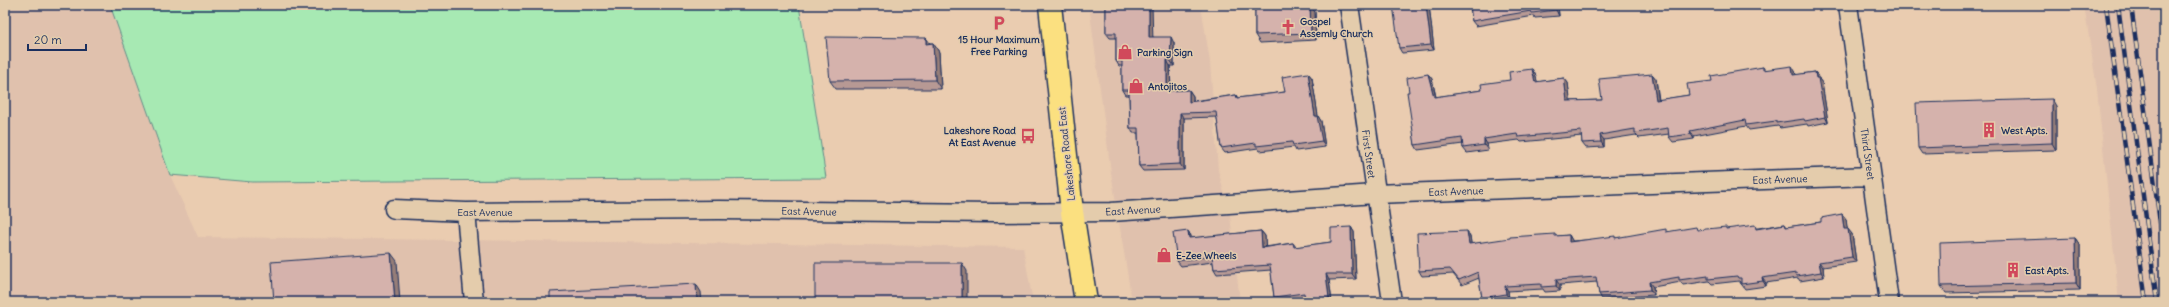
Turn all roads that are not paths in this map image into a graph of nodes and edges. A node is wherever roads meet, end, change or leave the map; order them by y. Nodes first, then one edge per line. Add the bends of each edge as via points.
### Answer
1 (1050, 5) edge
2 (1349, 5) edge
3 (1848, 5) edge
4 (1871, 176) junction
5 (1375, 194) junction
6 (394, 209) dead end
7 (466, 212) junction
8 (1072, 212) junction
9 (474, 302) edge
10 (1086, 302) edge
11 (1392, 302) edge
12 (1888, 302) edge

1 - 8 main road, Lakeshore Road East
2 - 5 street, First Street
3 - 4 street, Third Street
4 - 5 street, East Avenue
4 - 12 street, Third Street
5 - 8 street, East Avenue via 1111,212
5 - 11 street, First Street
6 - 7 street, East Avenue
7 - 8 street, East Avenue
7 - 9 street
8 - 10 main road, Lakeshore Road East

